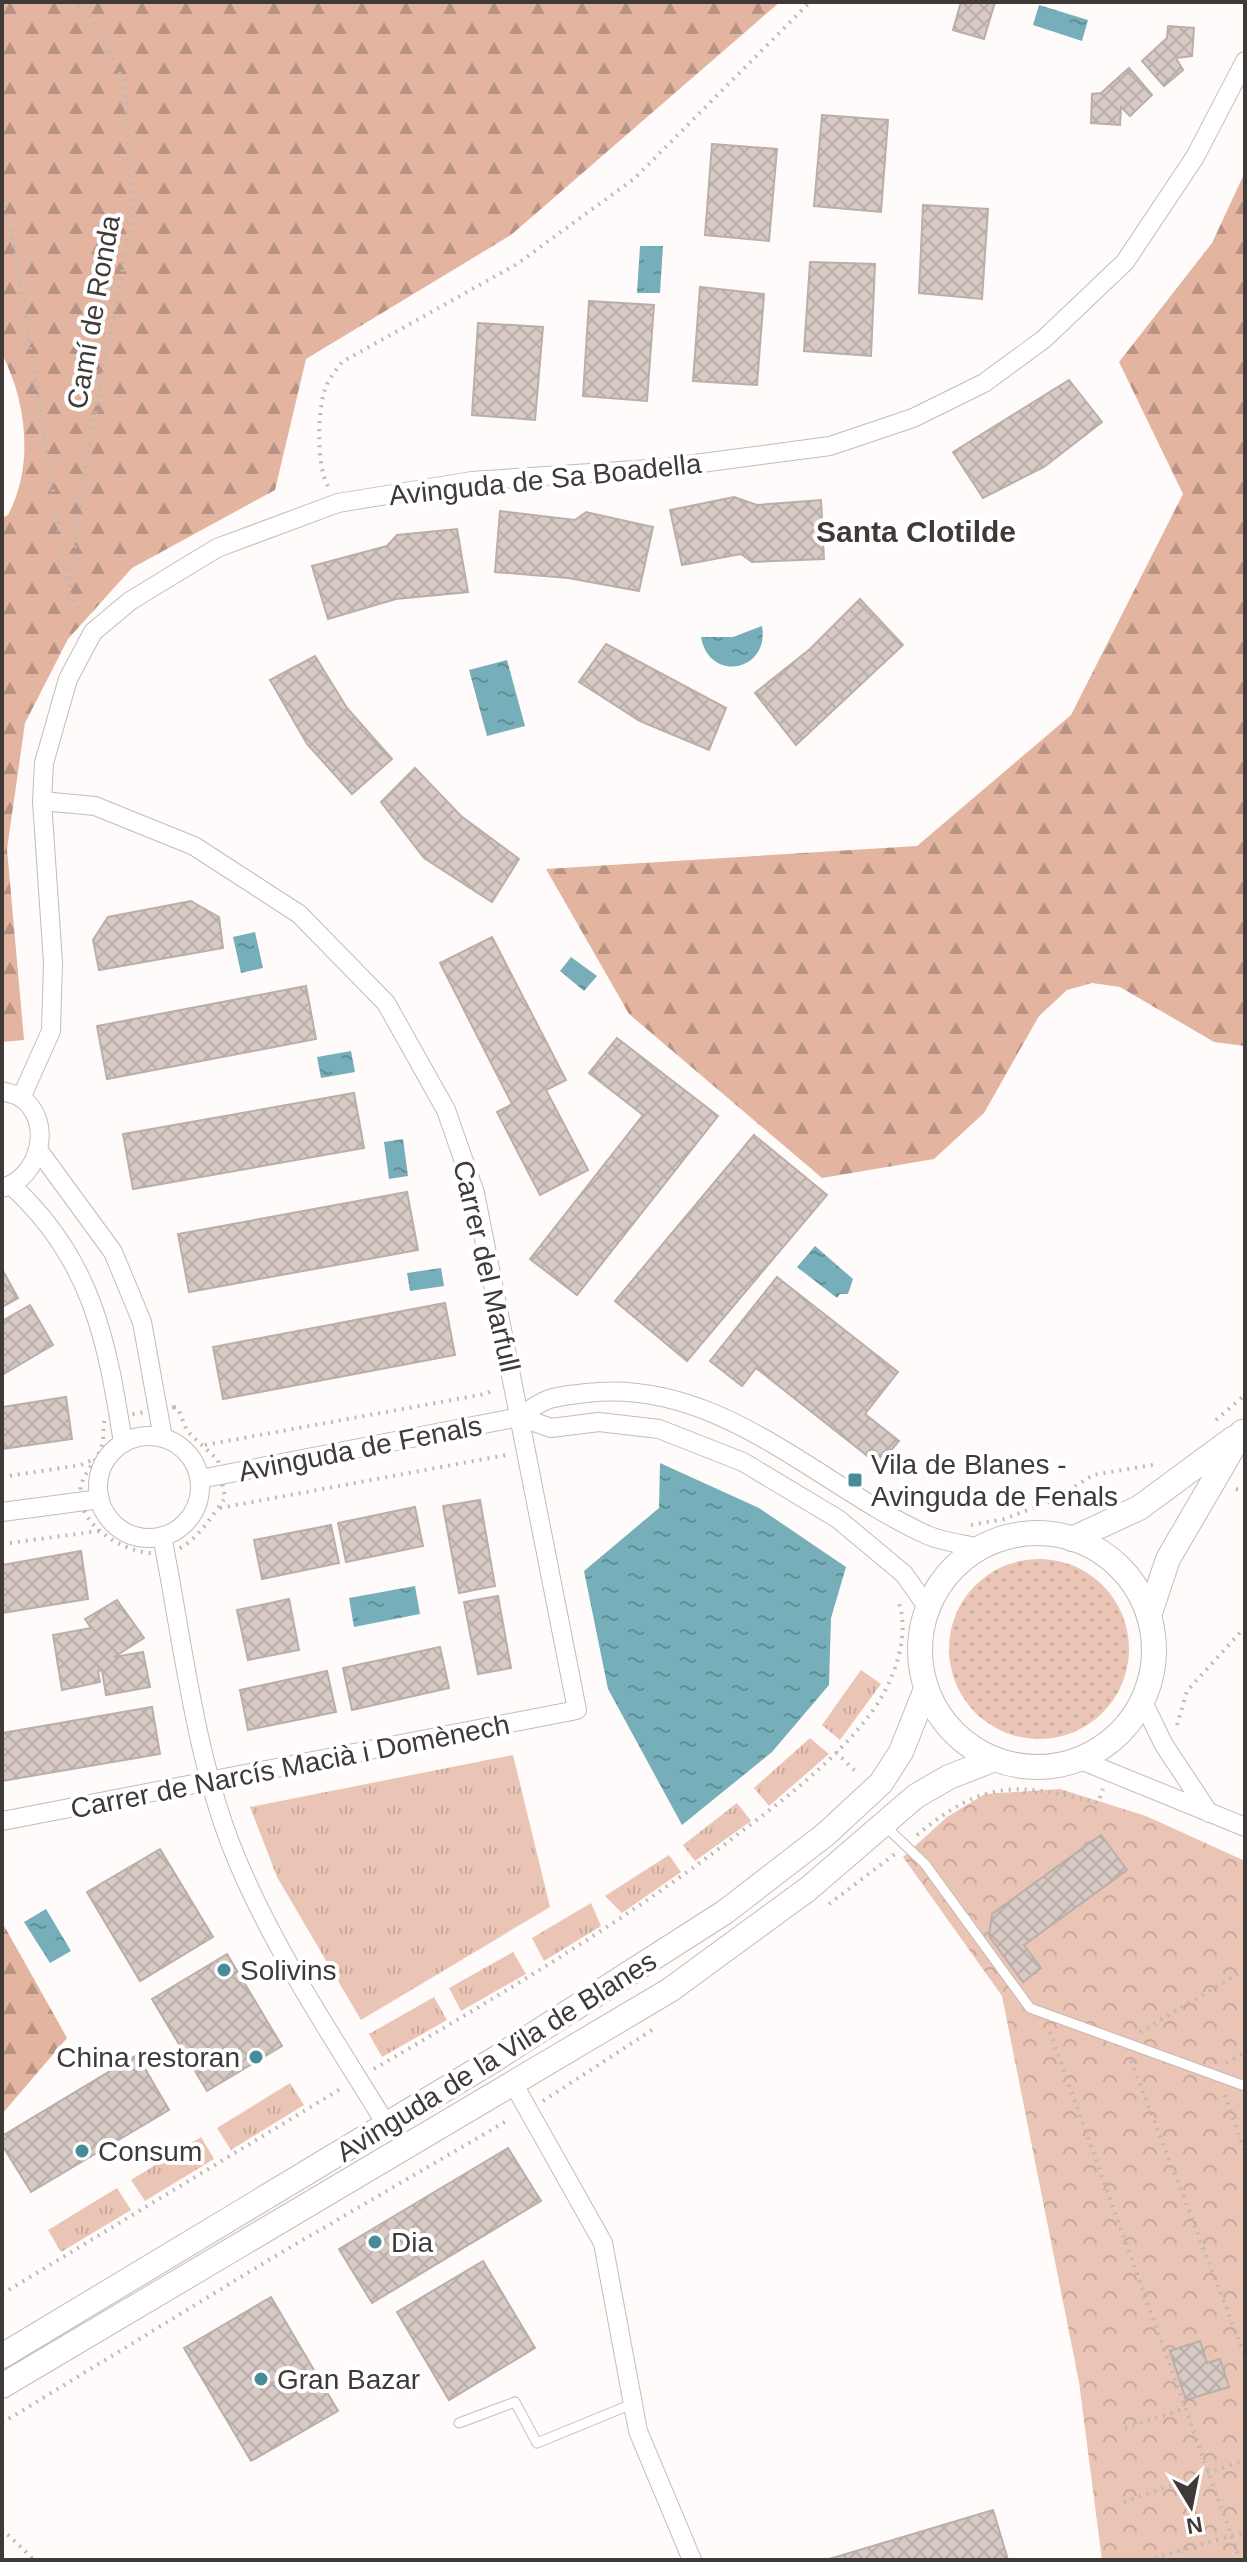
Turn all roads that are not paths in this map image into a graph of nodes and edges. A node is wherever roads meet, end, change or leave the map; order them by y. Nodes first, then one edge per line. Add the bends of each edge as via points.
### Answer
1 (1245, 61) edge
2 (42, 801) junction
3 (2, 1091) edge
4 (21, 1098) junction
5 (39, 1151) junction
6 (7, 1187) edge
7 (520, 1417) junction
8 (1243, 1430) edge
9 (163, 1438) junction
10 (123, 1443) junction
11 (200, 1479) junction
12 (100, 1499) junction
13 (2, 1512) edge
14 (1072, 1539) junction
15 (164, 1544) junction
16 (980, 1548) junction
17 (928, 1608) junction
18 (1149, 1616) junction
19 (926, 1689) junction
20 (1142, 1700) junction
21 (577, 1710) joint
22 (995, 1759) junction
23 (1078, 1759) junction
24 (210, 1781) junction
25 (1209, 1813) junction
26 (2, 1821) edge
27 (884, 1825) junction
28 (1245, 1827) edge
29 (513, 2083) junction
30 (1245, 2086) edge
31 (386, 2124) junction
32 (2, 2356) edge
33 (2, 2386) edge
34 (632, 2404) junction
35 (459, 2423) dead end
36 (692, 2560) edge

1 - 2 street, Avinguda de Sa Boadella via 1195,157 1125,262 1044,339 984,383 913,418 830,446 664,468 472,481 338,503 217,548 130,601 93,632 55,716
2 - 4 street, Avinguda de Sa Boadella via 53,963 51,1031
2 - 7 street, Carrer del Marfull via 95,806 194,846 299,914 386,1003 446,1110 475,1193
3 - 4 street
4 - 5 street via 37,1120
5 - 6 street via 29,1171
5 - 9 street via 113,1252 142,1322
6 - 10 street via 39,1211 74,1260 99,1314
7 - 11 street, Avinguda de Fenals
7 - 16 street, Avinguda de Fenals via 555,1397 606,1391 669,1397 758,1434 930,1537
7 - 17 street, Avinguda de Fenals via 551,1428 599,1422 659,1429 743,1462 838,1519 904,1574
7 - 21 street, Carrer del Marfull
8 - 14 main road via 1139,1508
8 - 18 main road via 1168,1559
9 - 10 street
9 - 11 street via 187,1453
10 - 12 street via 102,1467
11 - 15 street via 200,1494 187,1521
12 - 13 street
12 - 15 street via 106,1514 131,1534
14 - 16 main road via 1021,1534
14 - 18 main road via 1120,1568
15 - 24 street
16 - 17 main road via 949,1574
17 - 19 main road via 920,1643
18 - 20 main road via 1153,1663
19 - 22 main road via 949,1727
19 - 31 main road, Avinguda de la Vila de Blanes via 890,1769 826,1834 651,1962
20 - 23 main road via 1119,1732
20 - 25 street via 1164,1745
21 - 24 street, Carrer de Narcís Macià i Domènech
22 - 23 main road via 1032,1766
22 - 27 main road via 916,1796
23 - 25 street
24 - 26 street, Carrer de Narcís Macià i Domènech
24 - 31 street via 237,1860 290,1965
25 - 28 street
27 - 29 main road via 744,1939 670,1990
27 - 30 lane via 925,1864 1030,2008
29 - 33 main road
29 - 34 street via 603,2243
31 - 32 main road, Avinguda de la Vila de Blanes
34 - 35 lane via 537,2443 515,2402
34 - 36 street via 638,2431

